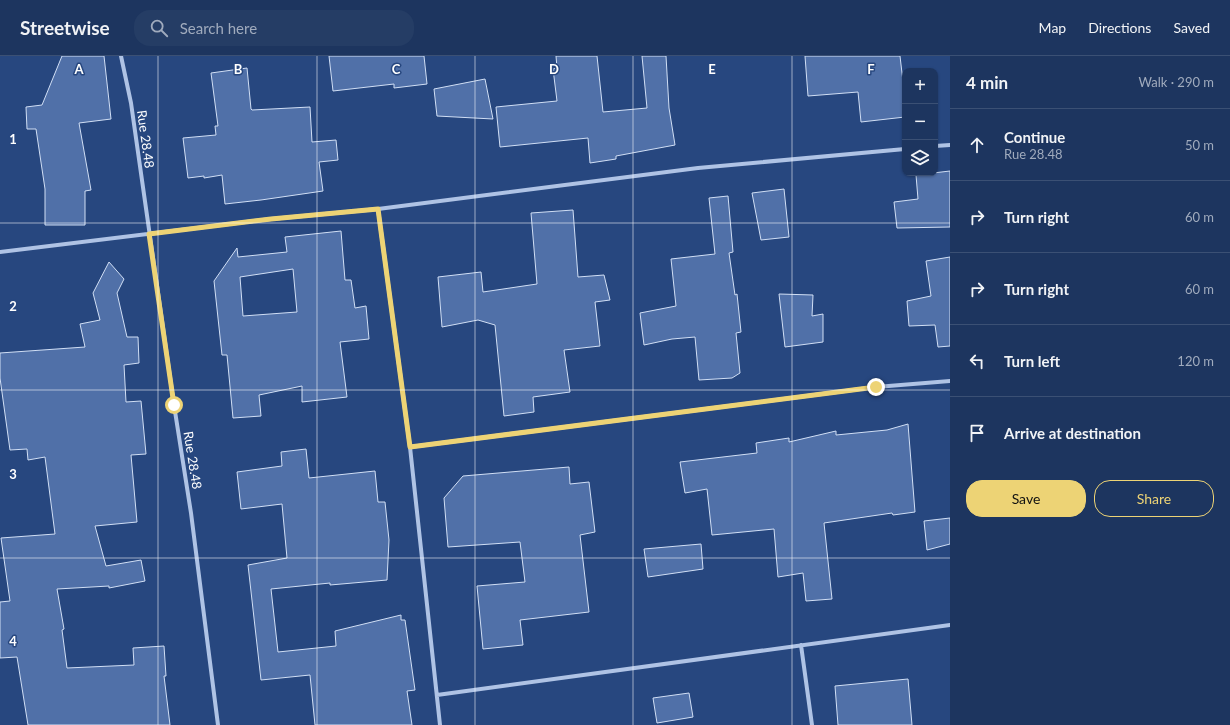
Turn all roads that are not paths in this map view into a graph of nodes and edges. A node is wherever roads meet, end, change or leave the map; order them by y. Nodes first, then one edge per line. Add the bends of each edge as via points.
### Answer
1 (121, 56) edge
2 (950, 145) edge
3 (938, 146) edge
4 (902, 149) edge
5 (378, 209) junction
6 (149, 234) junction
7 (0, 252) edge
8 (950, 381) edge
9 (410, 447) junction
10 (950, 625) edge
11 (801, 645) junction
12 (437, 695) junction
13 (218, 725) edge
14 (440, 725) edge
15 (812, 725) edge

1 - 6 street, Rue 28.48 via 131,103
2 - 3 street
4 - 5 street via 698,168
5 - 6 street
5 - 9 street
6 - 7 street
6 - 13 street, Rue 28.48 via 191,513
8 - 9 street via 876,387
9 - 12 street
10 - 11 street
11 - 12 street
11 - 15 street
12 - 14 street

